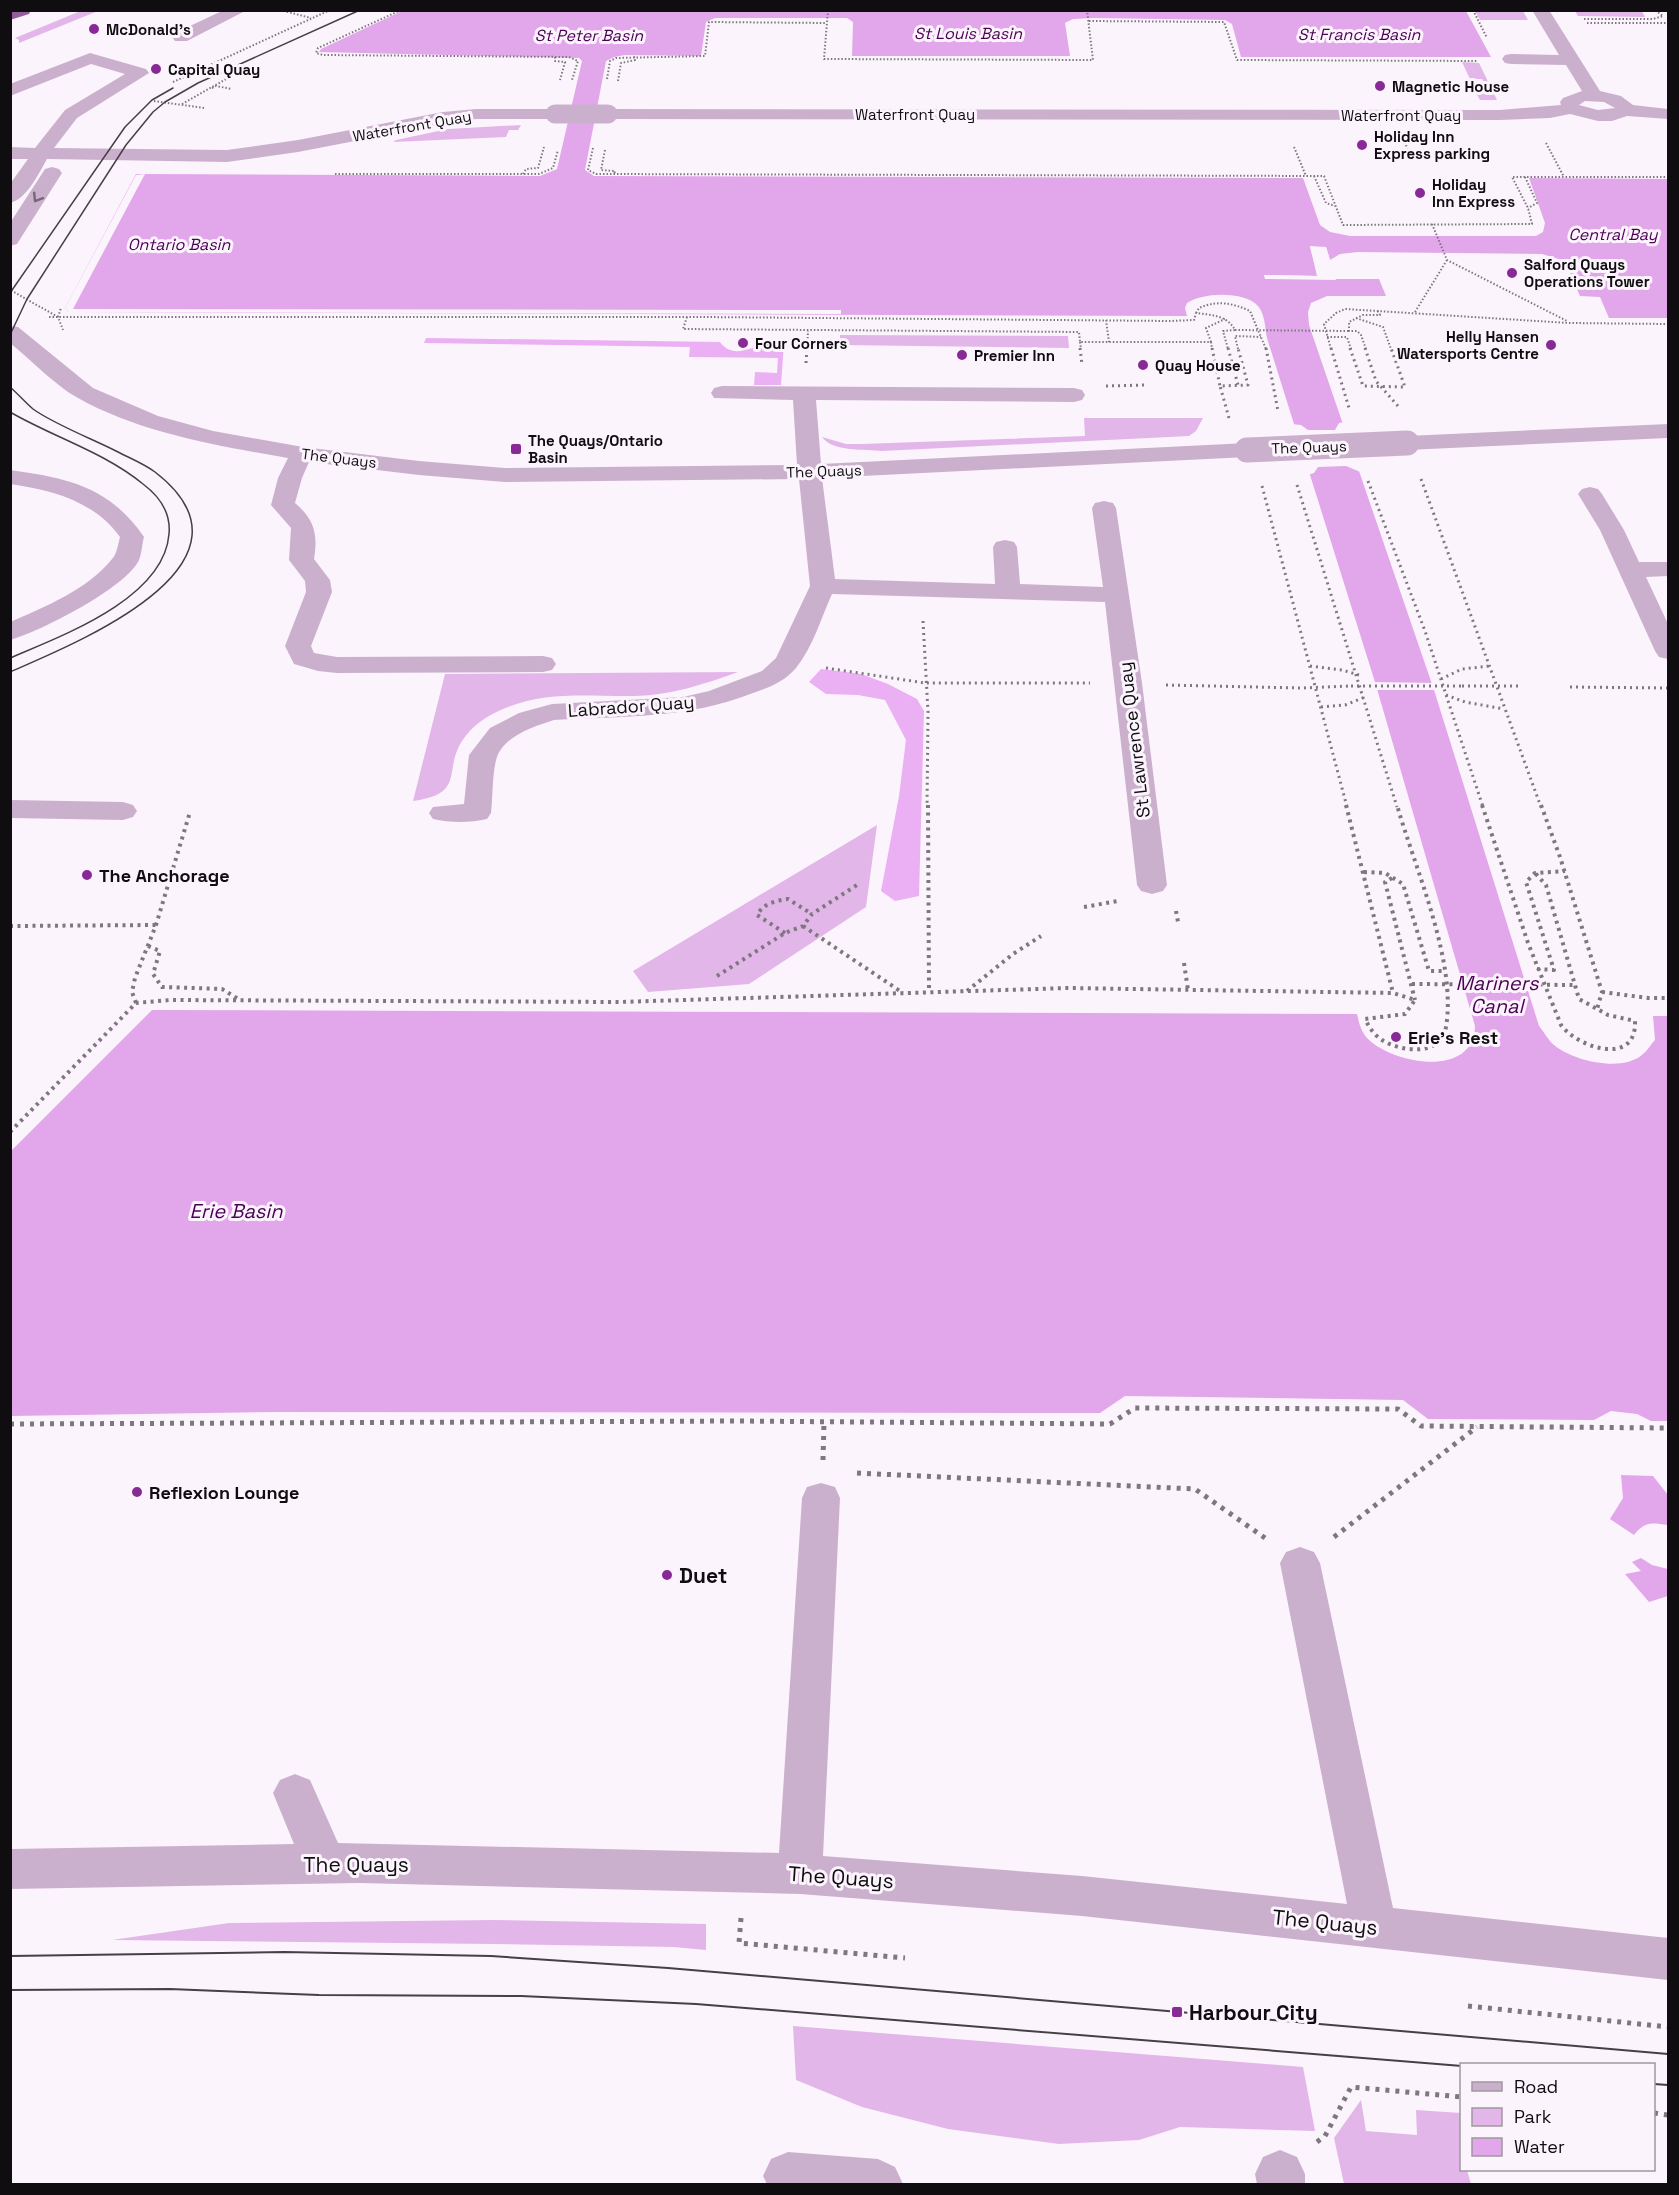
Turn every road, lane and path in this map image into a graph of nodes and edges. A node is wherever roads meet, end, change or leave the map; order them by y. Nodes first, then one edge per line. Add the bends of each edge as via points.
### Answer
1 (23, 10) edge
2 (239, 10) edge
3 (280, 10) edge
4 (330, 10) edge
5 (401, 10) edge
6 (828, 10) edge
7 (1087, 10) edge
8 (1473, 10) edge
9 (1540, 10) edge
10 (1655, 10) edge
11 (10, 15) edge
12 (312, 18) junction
13 (180, 19) dead end
14 (1580, 19) dead end
15 (1089, 20) junction
16 (827, 22) junction
17 (1577, 23) dead end
18 (1668, 23) edge
19 (182, 37) junction
20 (1488, 40) dead end
21 (212, 44) dead end
22 (634, 56) junction
23 (555, 57) junction
24 (1511, 59) dead end
25 (1570, 60) junction
26 (1487, 61) dead end
27 (235, 74) dead end
28 (560, 81) dead end
29 (607, 81) dead end
30 (572, 83) dead end
31 (167, 84) dead end
32 (232, 89) dead end
33 (204, 90) junction
34 (617, 90) dead end
35 (10, 91) edge
36 (1594, 96) junction
37 (147, 100) dead end
38 (181, 104) junction
39 (204, 108) dead end
40 (1572, 108) junction
41 (1624, 110) junction
42 (1668, 114) edge
43 (323, 125) dead end
44 (1295, 130) junction
45 (342, 138) junction
46 (546, 138) dead end
47 (10, 139) edge
48 (1546, 143) dead end
49 (606, 148) dead end
50 (38, 150) edge
51 (364, 153) dead end
52 (553, 168) dead end
53 (588, 170) dead end
54 (614, 175) junction
55 (10, 176) edge
56 (1306, 176) junction
57 (1314, 176) junction
58 (1525, 177) junction
59 (1564, 177) junction
60 (1668, 177) edge
61 (10, 197) edge
62 (1336, 207) junction
63 (1528, 208) junction
64 (1432, 224) junction
65 (10, 240) edge
66 (1447, 260) junction
67 (10, 287) edge
68 (61, 308) dead end
69 (1377, 309) junction
70 (1415, 312) junction
71 (1196, 313) junction
72 (58, 317) junction
73 (687, 317) junction
74 (1225, 318) junction
75 (1355, 318) junction
76 (1106, 320) junction
77 (1569, 323) junction
78 (1668, 324) edge
79 (1234, 329) junction
80 (1349, 331) junction
81 (10, 332) edge
82 (1261, 337) junction
83 (1326, 337) junction
84 (1109, 342) junction
85 (1211, 342) junction
86 (1237, 383) junction
87 (1146, 385) dead end
88 (1104, 386) dead end
89 (1220, 386) junction
90 (1381, 386) junction
91 (804, 392) junction
92 (722, 393) dead end
93 (1074, 395) dead end
94 (1349, 409) dead end
95 (1279, 414) dead end
96 (1404, 415) dead end
97 (1230, 423) dead end
98 (1668, 431) edge
99 (303, 454) junction
100 (810, 472) junction
101 (1418, 472) dead end
102 (1366, 474) dead end
103 (1294, 476) dead end
104 (10, 477) edge
105 (1261, 481) dead end
106 (1590, 494) dead end
107 (1104, 508) dead end
108 (1005, 547) dead end
109 (1668, 569) edge
110 (1631, 570) junction
111 (823, 586) junction
112 (922, 589) junction
113 (1008, 592) junction
114 (1115, 595) junction
115 (10, 632) edge
116 (1668, 651) edge
117 (786, 663) junction
118 (543, 664) dead end
119 (1310, 666) junction
120 (1490, 666) junction
121 (1359, 675) junction
122 (1441, 679) junction
123 (925, 683) junction
124 (1129, 683) junction
125 (1315, 686) junction
126 (1496, 686) junction
127 (1519, 686) dead end
128 (1570, 687) dead end
129 (1668, 688) edge
130 (1446, 695) junction
131 (1365, 698) junction
132 (1321, 707) junction
133 (1505, 709) junction
134 (10, 809) edge
135 (123, 811) dead end
136 (190, 812) dead end
137 (443, 813) dead end
138 (1565, 871) junction
139 (1364, 872) junction
140 (1535, 873) junction
141 (1393, 878) junction
142 (857, 885) dead end
143 (1152, 885) dead end
144 (1123, 899) dead end
145 (1084, 907) dead end
146 (812, 914) junction
147 (156, 925) junction
148 (10, 926) edge
149 (803, 926) junction
150 (785, 933) junction
151 (1041, 936) dead end
152 (148, 946) junction
153 (1184, 963) dead end
154 (1537, 969) junction
155 (1446, 971) junction
156 (717, 976) dead end
157 (1412, 984) junction
158 (1576, 985) junction
159 (1188, 990) junction
160 (966, 991) junction
161 (930, 992) junction
162 (1602, 992) junction
163 (903, 993) junction
164 (1393, 993) junction
165 (1668, 998) edge
166 (240, 1000) junction
167 (1415, 1000) junction
168 (136, 1003) junction
169 (1597, 1009) junction
170 (10, 1132) edge
171 (10, 1424) edge
172 (1478, 1427) junction
173 (1668, 1428) edge
174 (834, 1485) joint
175 (1300, 1563) junction
176 (296, 1793) dead end
177 (324, 1863) junction
178 (10, 1869) edge
179 (743, 1871) junction
180 (800, 1874) junction
181 (1374, 1928) junction
182 (905, 1958) dead end
183 (1668, 1959) edge
184 (1468, 2006) dead end
185 (1668, 2027) edge
186 (1460, 2097) edge
187 (788, 2176) dead end
188 (1281, 2179) edge
189 (878, 2184) edge

1 - 11 highway
2 - 19 street
3 - 12 path
4 - 12 path
5 - 23 path via 318,48 316,53
6 - 16 path
7 - 15 path
8 - 20 path
9 - 25 street
10 - 14 path via 1663,16
12 - 31 path
13 - 19 street via 162,31
15 - 16 path via 1094,60 824,59
15 - 26 path via 1224,22 1237,60
16 - 22 path via 715,20 709,22 705,56
17 - 18 path
19 - 21 street
22 - 29 path via 610,61
22 - 34 path via 635,60 621,63
23 - 28 path via 555,61 565,62
23 - 30 path via 578,61
24 - 25 street
25 - 36 street
27 - 33 path
32 - 33 path via 216,86
33 - 38 path
35 - 50 street via 90,58 140,73 108,92 103,103 89,115
36 - 40 street via 1572,99
36 - 41 street via 1616,100
37 - 38 path
38 - 39 path
40 - 41 street via 1600,115
40 - 44 street, Waterfront Quay via 1504,123
41 - 42 street
43 - 45 street
44 - 45 street, Waterfront Quay, bridge via 476,114
44 - 56 path
45 - 50 street, Waterfront Quay via 227,156
45 - 51 street via 355,152
46 - 52 path via 538,168 526,169 523,174 539,174
47 - 50 street
48 - 59 path
49 - 54 path via 601,170 615,171
50 - 55 street
50 - 61 street
50 -> 65 street
53 - 54 path
54 - 56 path
56 - 57 path
57 - 62 path via 1326,203
57 - 62 path via 1324,176
58 - 59 path
58 - 63 path via 1537,203
58 - 63 path via 1512,177
59 - 60 path
62 - 64 path via 1343,225
63 - 64 path via 1532,224
64 - 66 path
66 - 70 path
66 - 77 path
67 - 72 path
68 - 72 path
69 - 70 path
69 - 75 path via 1380,315
69 - 83 path via 1345,309 1336,313 1324,324
70 - 77 path
71 - 74 path
71 - 76 path via 1194,320
71 - 82 path via 1211,303 1239,305 1250,310
72 - 73 path
73 - 76 path
73 - 84 path via 683,329 1079,332 1080,342
74 - 79 path
74 - 85 path via 1206,328
75 - 80 path via 1349,322
75 - 90 path via 1383,327 1405,387
76 - 84 path
77 - 78 path
79 - 80 path, bridge
79 - 86 path via 1223,331
80 - 90 path via 1361,335
81 - 99 street, The Quays via 85,393 150,421 211,438
82 - 86 path via 1235,336 1248,385
82 - 95 path
83 - 90 path via 1347,338 1363,386
83 - 94 path
84 - 85 path
85 - 89 path
86 - 89 path
87 - 88 path
89 - 97 path
90 - 96 path
91 - 92 street
91 - 93 street
91 - 100 street
98 - 100 street, The Quays, bridge
99 - 100 street, The Quays via 505,475
99 - 118 street via 285,487 283,505 301,520 301,560 317,580 319,592 298,646 303,657 337,664
100 - 111 street
101 - 120 path
102 - 122 path
103 - 121 path
104 - 115 street via 42,480 83,495 118,517 132,537 126,560 98,585 51,614
105 - 119 path
106 - 110 street
107 - 114 street, St Lawrence Quay
108 - 113 street
109 - 110 street
110 - 116 street
111 - 112 street
111 - 117 street, Labrador Quay
112 - 113 street
112 - 123 path
113 - 114 street
114 - 124 street, St Lawrence Quay
117 - 123 path
117 - 137 street, Labrador Quay via 771,677 716,698 683,705 552,712 529,718 500,734 483,755 477,813
119 - 121 path
119 - 125 path
120 - 122 path via 1462,669
120 - 126 path
121 - 131 path
122 - 130 path
123 - 124 path
123 - 161 path
124 - 125 path
124 - 143 street, St Lawrence Quay
125 - 126 path, bridge
125 - 132 path
126 - 127 path
126 - 133 path
128 - 129 path
130 - 133 path
130 - 154 path
131 - 132 path
131 - 155 path
132 - 139 path
133 - 138 path
134 - 135 street
136 - 147 path
138 - 140 path
138 - 162 path
139 - 141 path via 1385,873
139 - 164 path
140 - 154 path via 1526,882 1554,970
140 - 158 path via 1546,885
141 - 155 path via 1403,884 1429,971
141 - 157 path via 1385,882
142 - 146 path
144 - 145 path
146 - 149 path
146 - 150 path via 788,899 760,909 757,915
147 - 148 path
147 - 152 path
149 - 150 path
149 - 163 path
150 - 156 path
151 - 160 path
152 - 166 path via 160,951 153,974 162,987 222,989
152 - 168 path via 132,992
153 - 159 path
154 - 169 path via 1562,1025 1577,1041 1603,1049 1628,1045 1635,1039 1635,1021
155 - 167 path via 1446,1027 1438,1043 1426,1048 1399,1048 1380,1040 1368,1028 1365,1019 1405,1014
157 - 158 path, bridge
157 - 167 path
158 - 169 path via 1580,999
159 - 160 path
159 - 164 path
160 - 161 path
161 - 163 path
162 - 165 path
162 - 169 path
163 - 166 path via 619,1002
164 - 167 path
166 - 168 path via 170,999
168 - 170 path
171 - 172 path via 735,1421 1110,1424 1135,1408 1398,1409 1421,1426
172 - 173 path
172 - 175 path
174 - 175 path via 1195,1489
174 - 180 street
175 - 181 street
176 - 177 street
177 - 178 street, The Quays
177 - 179 street, The Quays
179 - 180 street, The Quays
179 - 182 path via 739,1943
180 - 181 street, The Quays via 1082,1896
181 - 183 street, The Quays
184 - 185 path
186 - 188 path via 1351,2087 1325,2136
187 - 189 street

